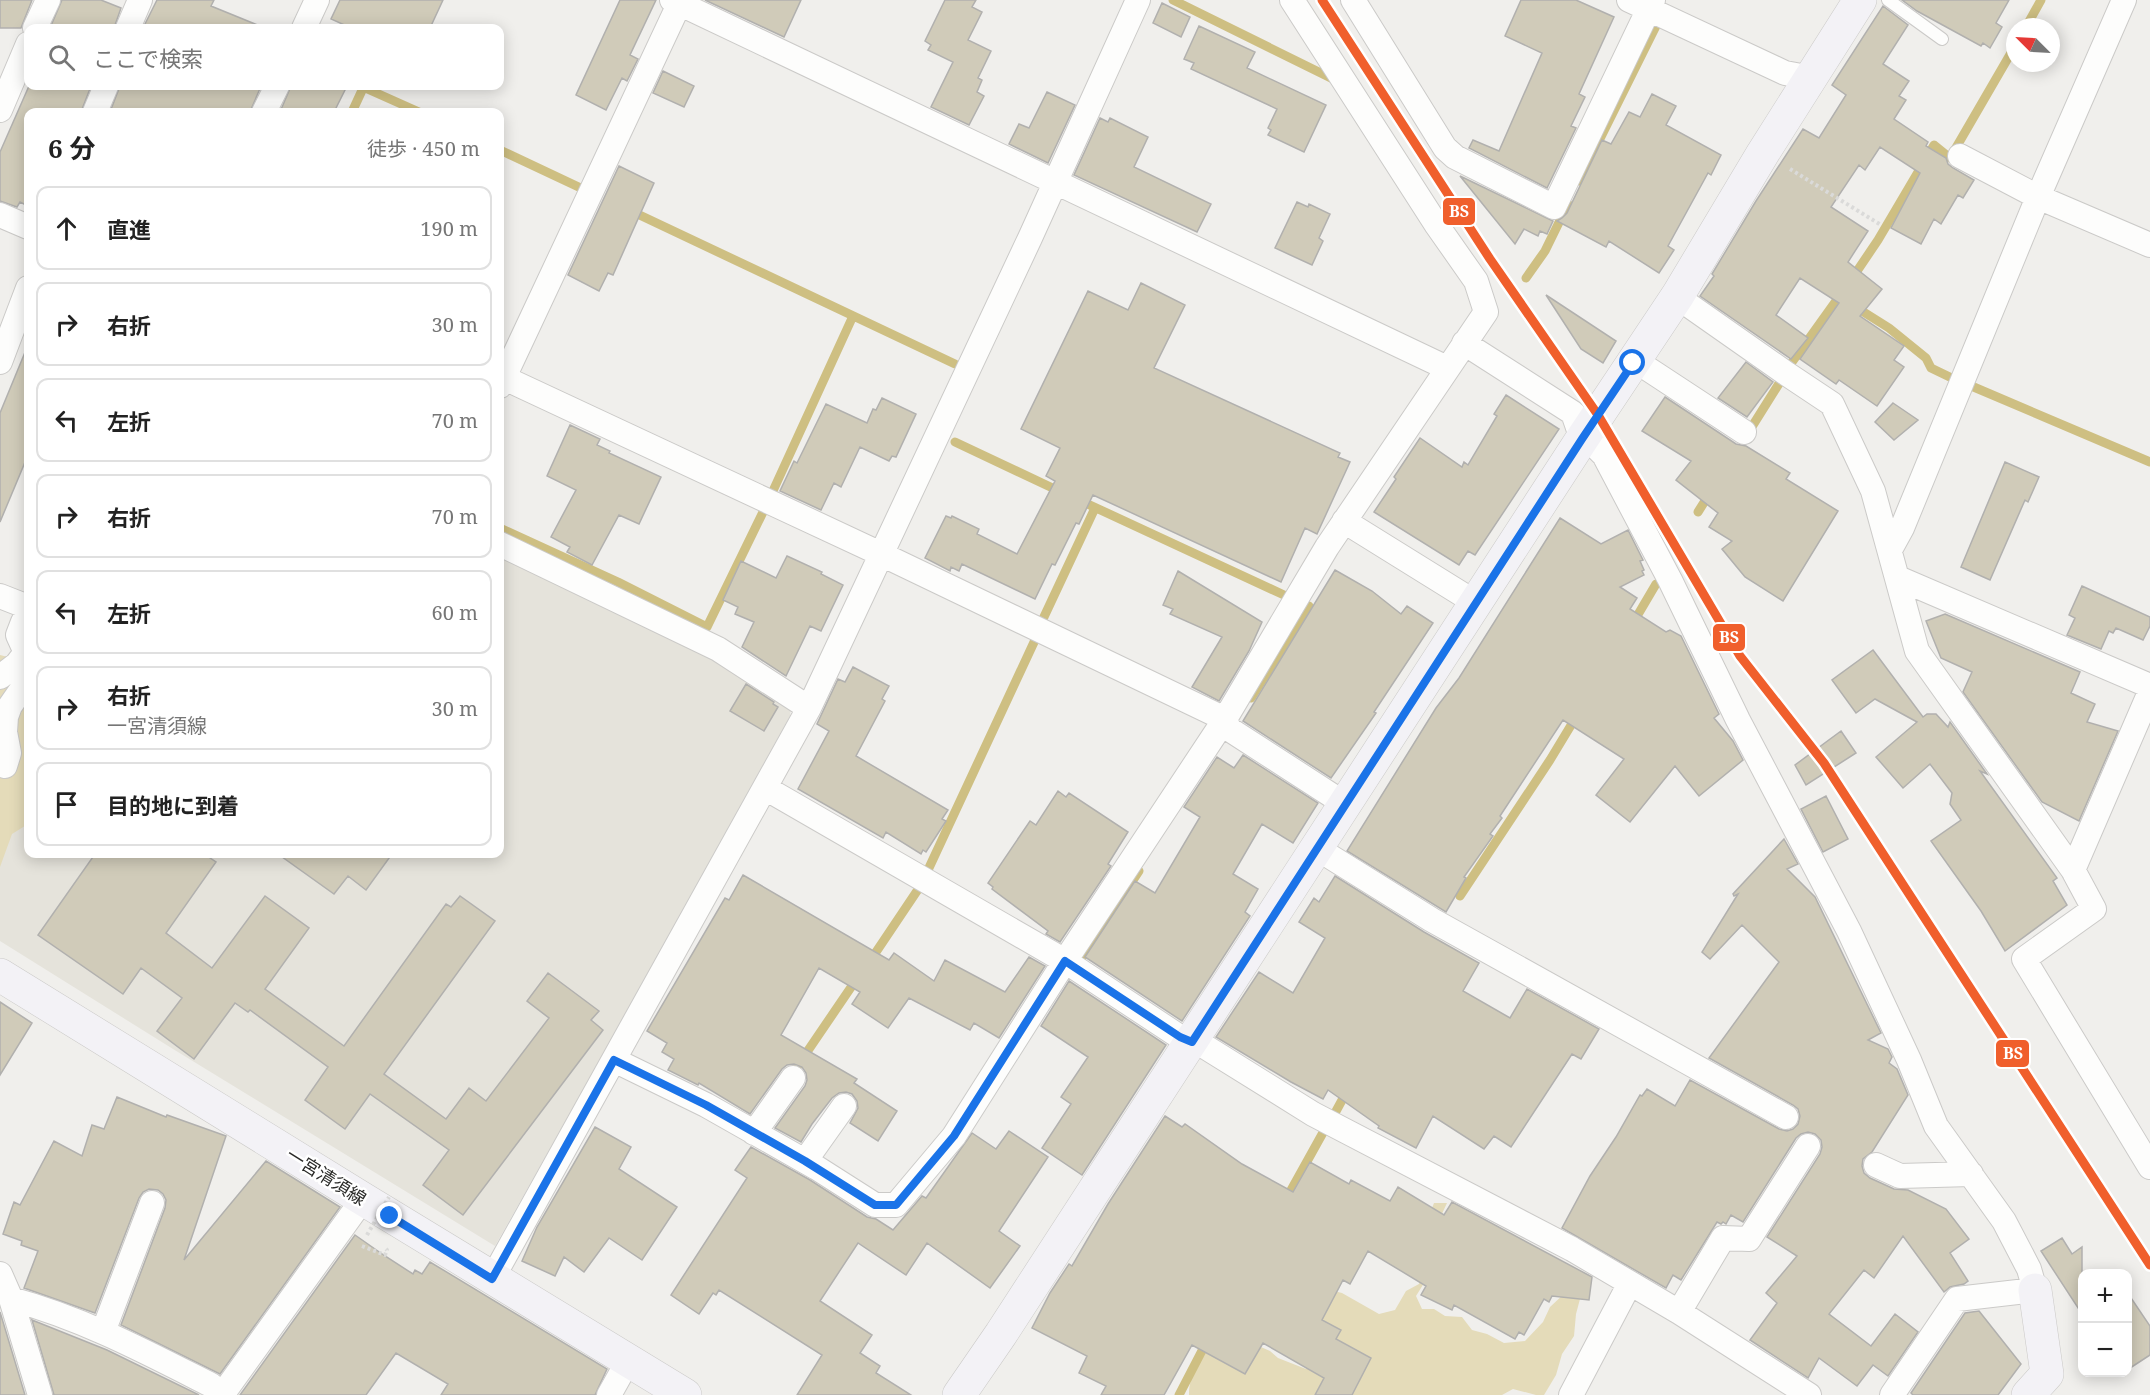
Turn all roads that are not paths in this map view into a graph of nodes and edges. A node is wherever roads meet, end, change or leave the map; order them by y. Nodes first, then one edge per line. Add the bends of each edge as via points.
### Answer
1 (48, 0) edge
2 (140, 0) edge
3 (317, 0) edge
4 (1138, 0) edge
5 (1292, 0) edge
6 (1353, 0) edge
7 (1860, 0) edge
8 (1888, 0) edge
9 (2124, 0) edge
10 (677, 1) edge
11 (1643, 3) edge
12 (37, 24) edge
13 (130, 24) edge
14 (306, 24) edge
15 (1942, 39) dead end
16 (24, 53) edge
17 (1812, 78) junction
18 (104, 90) edge
19 (275, 90) edge
20 (97, 108) edge
21 (266, 108) edge
22 (0, 110) edge
23 (1960, 156) dead end
24 (1055, 183) junction
25 (2038, 197) junction
26 (0, 215) edge
27 (24, 225) edge
28 (2150, 245) edge
29 (1678, 295) junction
30 (24, 299) edge
31 (1464, 342) junction
32 (0, 362) edge
33 (1633, 363) junction
34 (1447, 368) junction
35 (504, 374) edge
36 (504, 381) edge
37 (1744, 432) dead end
38 (1582, 439) junction
39 (1344, 521) junction
40 (504, 546) edge
41 (1890, 548) junction
42 (881, 554) junction
43 (1898, 578) junction
44 (1476, 603) junction
45 (15, 625) edge
46 (0, 677) edge
47 (24, 686) edge
48 (2150, 686) edge
49 (2150, 692) edge
50 (808, 708) junction
51 (1225, 719) junction
52 (9, 769) edge
53 (765, 788) junction
54 (1345, 804) junction
55 (1318, 849) junction
56 (2073, 870) junction
57 (1065, 961) junction
58 (0, 975) edge
59 (1192, 1042) junction
60 (614, 1060) junction
61 (793, 1078) dead end
62 (844, 1106) dead end
63 (1786, 1116) dead end
64 (754, 1133) junction
65 (1808, 1146) dead end
66 (805, 1161) junction
67 (1876, 1164) dead end
68 (2150, 1167) edge
69 (1971, 1174) junction
70 (376, 1198) junction
71 (152, 1203) dead end
72 (0, 1274) edge
73 (492, 1279) junction
74 (1630, 1284) junction
75 (2035, 1290) junction
76 (11, 1299) junction
77 (1679, 1312) junction
78 (103, 1332) junction
79 (628, 1361) junction
80 (2043, 1388) edge
81 (40, 1395) edge
82 (223, 1395) edge
83 (609, 1395) edge
84 (685, 1395) edge
85 (959, 1395) edge
86 (1571, 1395) edge
87 (1809, 1395) edge
88 (1892, 1395) edge

1 - 12 street
2 - 13 street
3 - 14 street
4 - 24 street
5 - 31 street via 1476,281 1486,312
6 - 11 street via 1445,148 1554,207
7 - 17 street
8 - 15 lane
9 - 25 street
10 - 24 street
10 - 35 street
11 - 17 street via 1785,73
16 - 22 street
17 - 29 street
18 - 20 street
19 - 21 street
23 - 25 street
24 - 34 street
24 - 42 street
25 - 28 street
25 - 41 street via 1902,528
26 - 27 street
29 - 33 street
29 - 41 street via 1832,404 1873,491
30 - 32 street
31 - 34 street
31 - 38 street via 1573,413
33 - 37 street via 1639,363
33 - 38 street
34 - 39 street
36 - 42 street
38 - 44 street
38 - 69 street via 1589,440 1605,455 1849,931 1935,1126
39 - 44 street
39 - 51 street
40 - 50 street via 718,649
41 - 43 street
42 - 50 street
42 - 51 street
43 - 48 street
43 - 56 street via 1917,651
44 - 54 street
45 - 46 street via 17,664
47 - 52 street via 6,717
49 - 56 street
50 - 53 street
51 - 54 street via 1229,729
51 - 57 street
53 - 57 street
53 - 60 street
54 - 55 street
55 - 59 street
55 - 63 street via 1432,920
56 - 68 street via 2094,909 2024,959
57 - 59 street
57 - 66 street via 954,1136 896,1205 875,1205
58 - 70 street, 一宮清須線
59 - 74 street via 1313,1114 1572,1249
59 - 85 street
60 - 64 street
60 - 73 street
61 - 64 street
62 - 66 street
64 - 66 street
65 - 77 street via 1749,1239 1723,1238
67 - 69 street via 1900,1176
69 - 75 street via 2004,1221 2029,1269
70 - 73 street, 一宮清須線
70 - 82 street
71 - 78 street
72 - 76 street
73 - 79 street, 一宮清須線
74 - 77 street
74 - 86 street
75 - 80 street
75 - 88 street via 1957,1299
76 - 78 street
76 - 81 street
77 - 87 street
78 - 82 street via 211,1385
79 - 83 street
79 - 84 street, 一宮清須線

